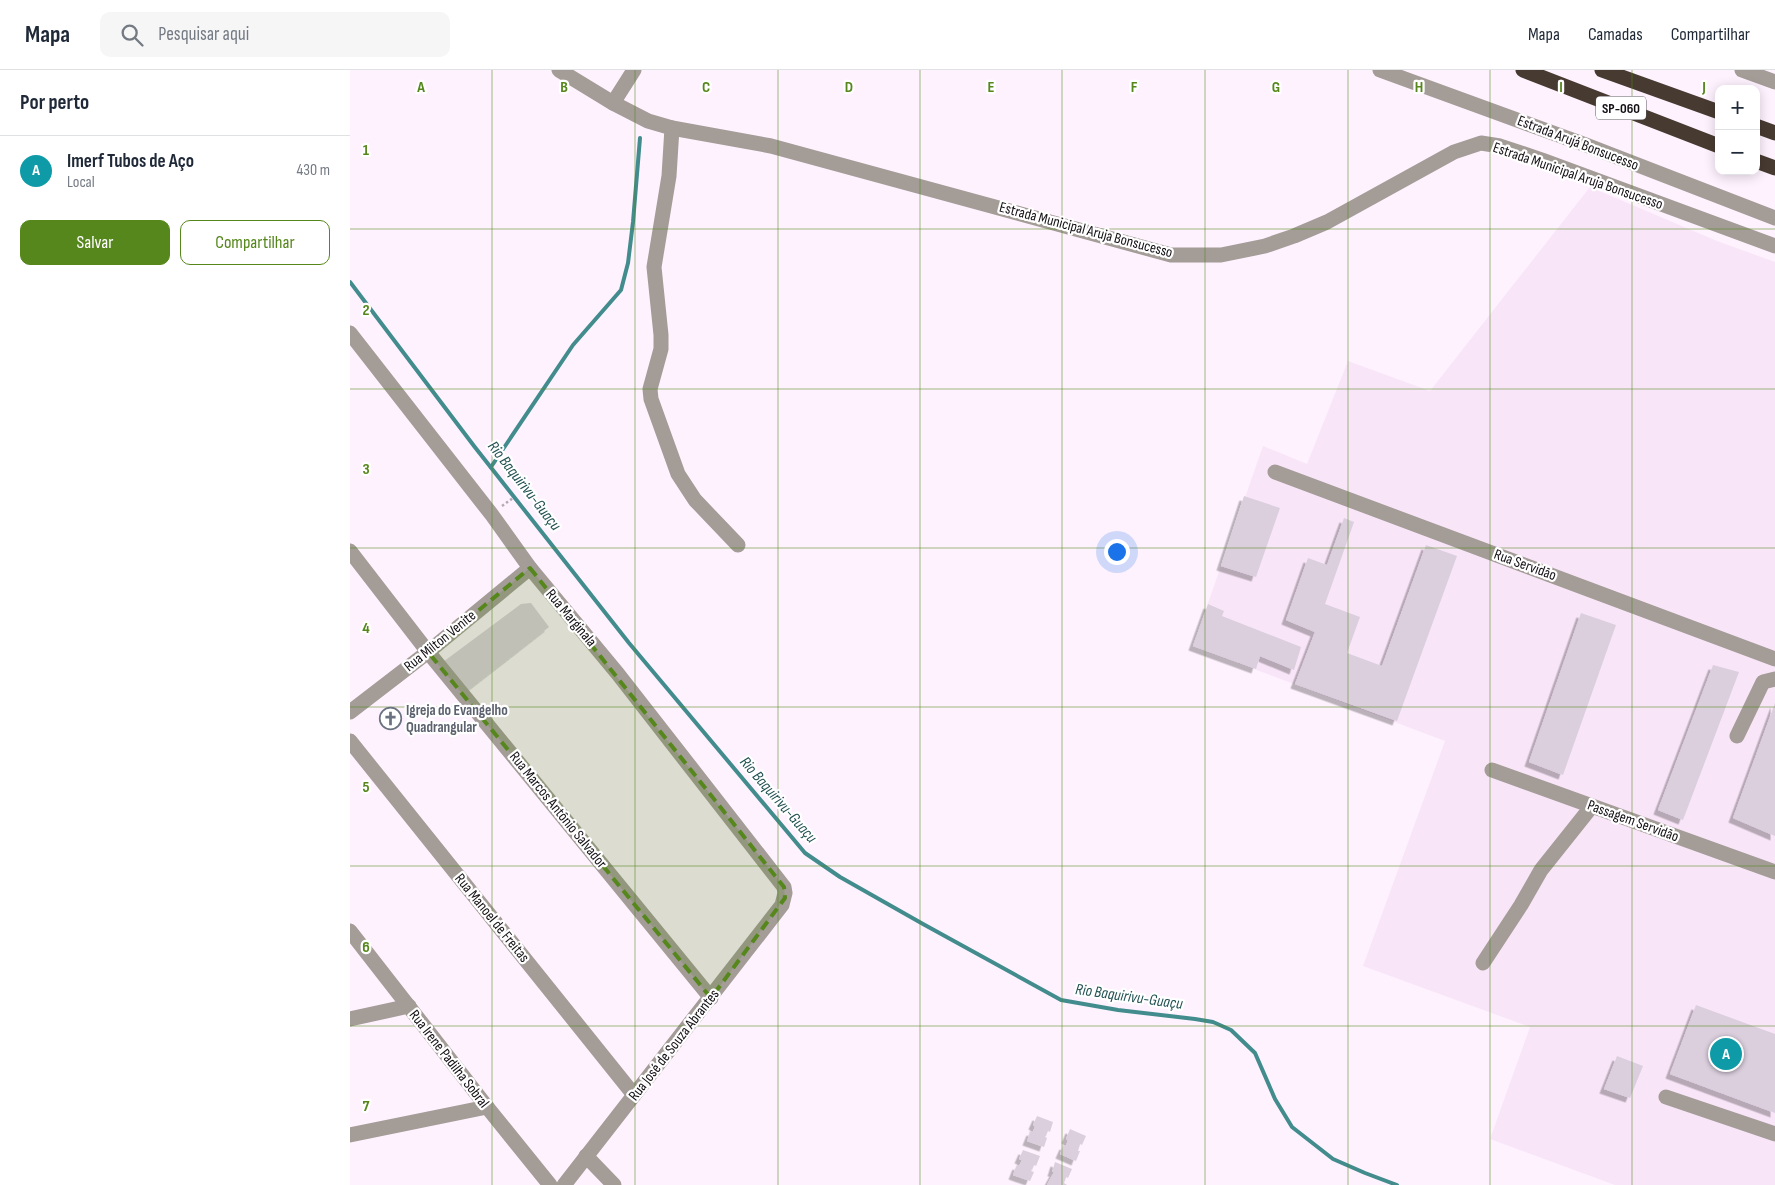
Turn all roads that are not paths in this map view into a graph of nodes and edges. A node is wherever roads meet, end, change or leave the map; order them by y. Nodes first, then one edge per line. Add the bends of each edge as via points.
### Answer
1 (559, 70) edge
2 (634, 70) edge
3 (1380, 70) edge
4 (1523, 70) edge
5 (1602, 70) edge
6 (1742, 70) edge
7 (1775, 82) edge
8 (613, 103) junction
9 (1715, 111) edge
10 (1760, 127) edge
11 (672, 128) junction
12 (1775, 133) edge
13 (1715, 144) edge
14 (1760, 162) edge
15 (1775, 168) edge
16 (1775, 218) edge
17 (1775, 246) edge
18 (350, 333) edge
19 (1274, 472) dead end
20 (738, 545) dead end
21 (350, 551) edge
22 (530, 568) junction
23 (428, 652) junction
24 (1775, 659) edge
25 (1775, 679) edge
26 (350, 712) edge
27 (1737, 736) dead end
28 (350, 741) edge
29 (1492, 770) dead end
30 (1592, 806) junction
31 (1775, 872) edge
32 (782, 905) joint
33 (350, 931) edge
34 (1483, 962) dead end
35 (711, 998) junction
36 (409, 1006) junction
37 (350, 1019) edge
38 (634, 1095) junction
39 (1666, 1097) dead end
40 (487, 1107) junction
41 (1775, 1134) edge
42 (350, 1135) edge
43 (586, 1156) junction
44 (550, 1185) edge
45 (564, 1185) edge
46 (614, 1185) edge

1 - 8 street, Estrada Municipal Aruja Bonsucesso
2 - 8 street
3 - 16 street, Estrada Arujá Bonsucesso
4 - 13 highway, SP-060
5 - 9 highway, SP-060
6 - 7 street
8 - 11 street, Estrada Municipal Aruja Bonsucesso via 648,121
10 - 12 highway
11 - 17 street, Estrada Municipal Aruja Bonsucesso via 780,148 1171,255 1221,255 1294,236 1327,222 1454,152 1481,143 1542,160
11 - 20 street via 669,176 654,267 661,335 650,389 651,399 678,474 695,500
14 - 15 highway
18 - 22 street, Rua Marginala
19 - 24 street, Rua Servidão
21 - 23 street, Rua Marcos Antônio Salvador
22 - 23 street, Rua Milton Venite
22 - 32 street, Rua Marginala via 618,674 784,887
23 - 26 street, Rua Milton Venite
23 - 35 street, Rua Marcos Antônio Salvador
25 - 27 street via 1763,682
28 - 38 street, Rua Manoel de Freitas
29 - 30 street, Passagem Servidão
30 - 31 street, Passagem Servidão
30 - 34 street via 1541,870
32 - 35 street, Rua José de Souza Abrantes
33 - 36 street, Rua Irene Padilha Sobral
35 - 38 street, Rua José de Souza Abrantes
36 - 37 street
36 - 40 street, Rua Irene Padilha Sobral
38 - 43 street, Rua José de Souza Abrantes
39 - 41 street
40 - 42 street
40 - 44 street, Rua Irene Padilha Sobral
43 - 45 street, Rua José de Souza Abrantes
43 - 46 street

